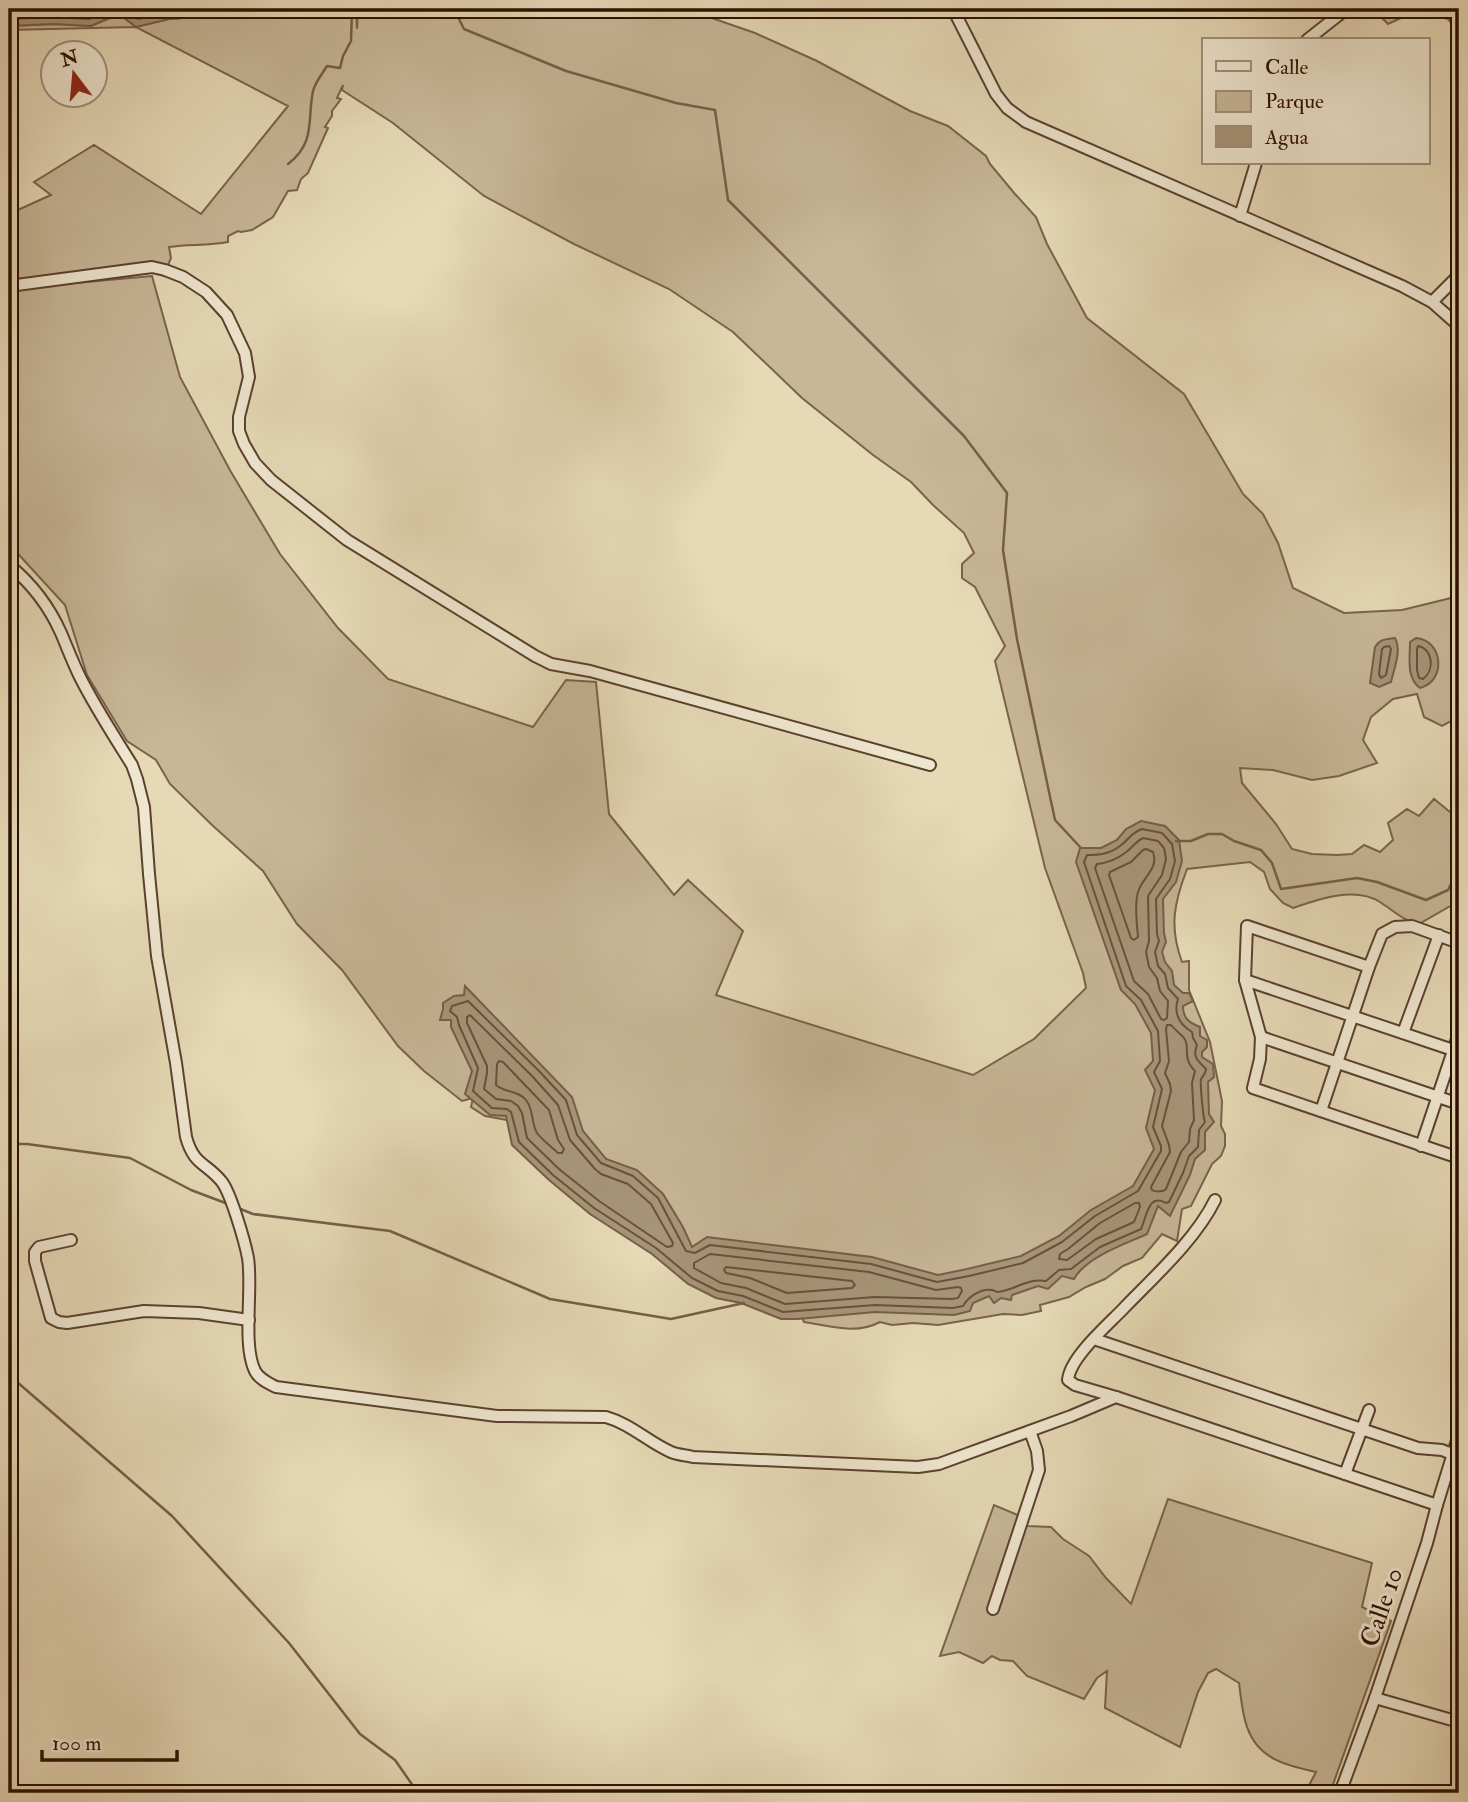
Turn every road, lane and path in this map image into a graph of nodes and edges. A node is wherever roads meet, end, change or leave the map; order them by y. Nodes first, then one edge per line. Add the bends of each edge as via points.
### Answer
1 (953, 9) edge
2 (1340, 14) dead end
3 (1310, 38) edge
4 (1256, 164) edge
5 (1240, 216) junction
6 (1459, 275) edge
7 (9, 286) edge
8 (1432, 302) junction
9 (1459, 326) edge
10 (9, 565) edge
11 (930, 765) dead end
12 (1439, 935) junction
13 (1459, 943) edge
14 (1369, 967) junction
15 (1245, 980) junction
16 (1353, 1016) junction
17 (1403, 1033) junction
18 (1459, 1033) edge
19 (1261, 1037) junction
20 (1456, 1051) edge
21 (1337, 1063) junction
22 (1437, 1097) junction
23 (1459, 1104) edge
24 (1321, 1111) junction
25 (1421, 1146) junction
26 (1459, 1158) edge
27 (1215, 1200) dead end
28 (71, 1240) dead end
29 (249, 1320) junction
30 (1094, 1339) junction
31 (1116, 1397) junction
32 (1369, 1410) dead end
33 (1362, 1429) junction
34 (1030, 1431) junction
35 (1459, 1434) edge
36 (1456, 1456) edge
37 (1345, 1474) junction
38 (1437, 1504) junction
39 (993, 1609) dead end
40 (1375, 1698) junction
41 (1459, 1722) edge
42 (1340, 1793) edge

1 - 5 street via 1007,108 1026,121
2 - 3 street
4 - 5 street
5 - 8 street
6 - 8 street
7 - 11 street via 152,267 183,277 227,314 245,354 248,377 239,418 244,444 271,480 346,540 551,664
8 - 9 street
10 - 29 street via 36,593 60,630 79,675 137,779 144,807 157,956 186,1137 196,1160 221,1180 229,1193 248,1258
12 - 13 street
12 - 14 street via 1412,926 1395,927 1382,934
12 - 17 street
14 - 15 street via 1247,926
14 - 16 street
15 - 16 street
15 - 19 street
16 - 17 street
16 - 21 street
17 - 20 street
18 - 20 street
19 - 21 street
19 - 24 street via 1253,1088
20 - 22 street
21 - 22 street
21 - 24 street
22 - 23 street
22 - 25 street
24 - 25 street
25 - 26 street
27 - 30 street via 1194,1232
28 - 29 street via 38,1247 35,1252 51,1318 59,1322 144,1311
29 - 34 street via 256,1373 276,1387 497,1416 606,1417 674,1453 693,1457 918,1467 939,1464
30 - 31 street via 1082,1351 1068,1380
30 - 33 street
31 - 34 street
31 - 37 street
32 - 33 street
33 - 36 street
33 - 37 street
34 - 39 street via 1039,1470
35 - 36 street, Calle 10
36 - 38 street, Calle 10
37 - 38 street
38 - 40 street, Calle 10
40 - 41 street
40 - 42 street, Calle 10

